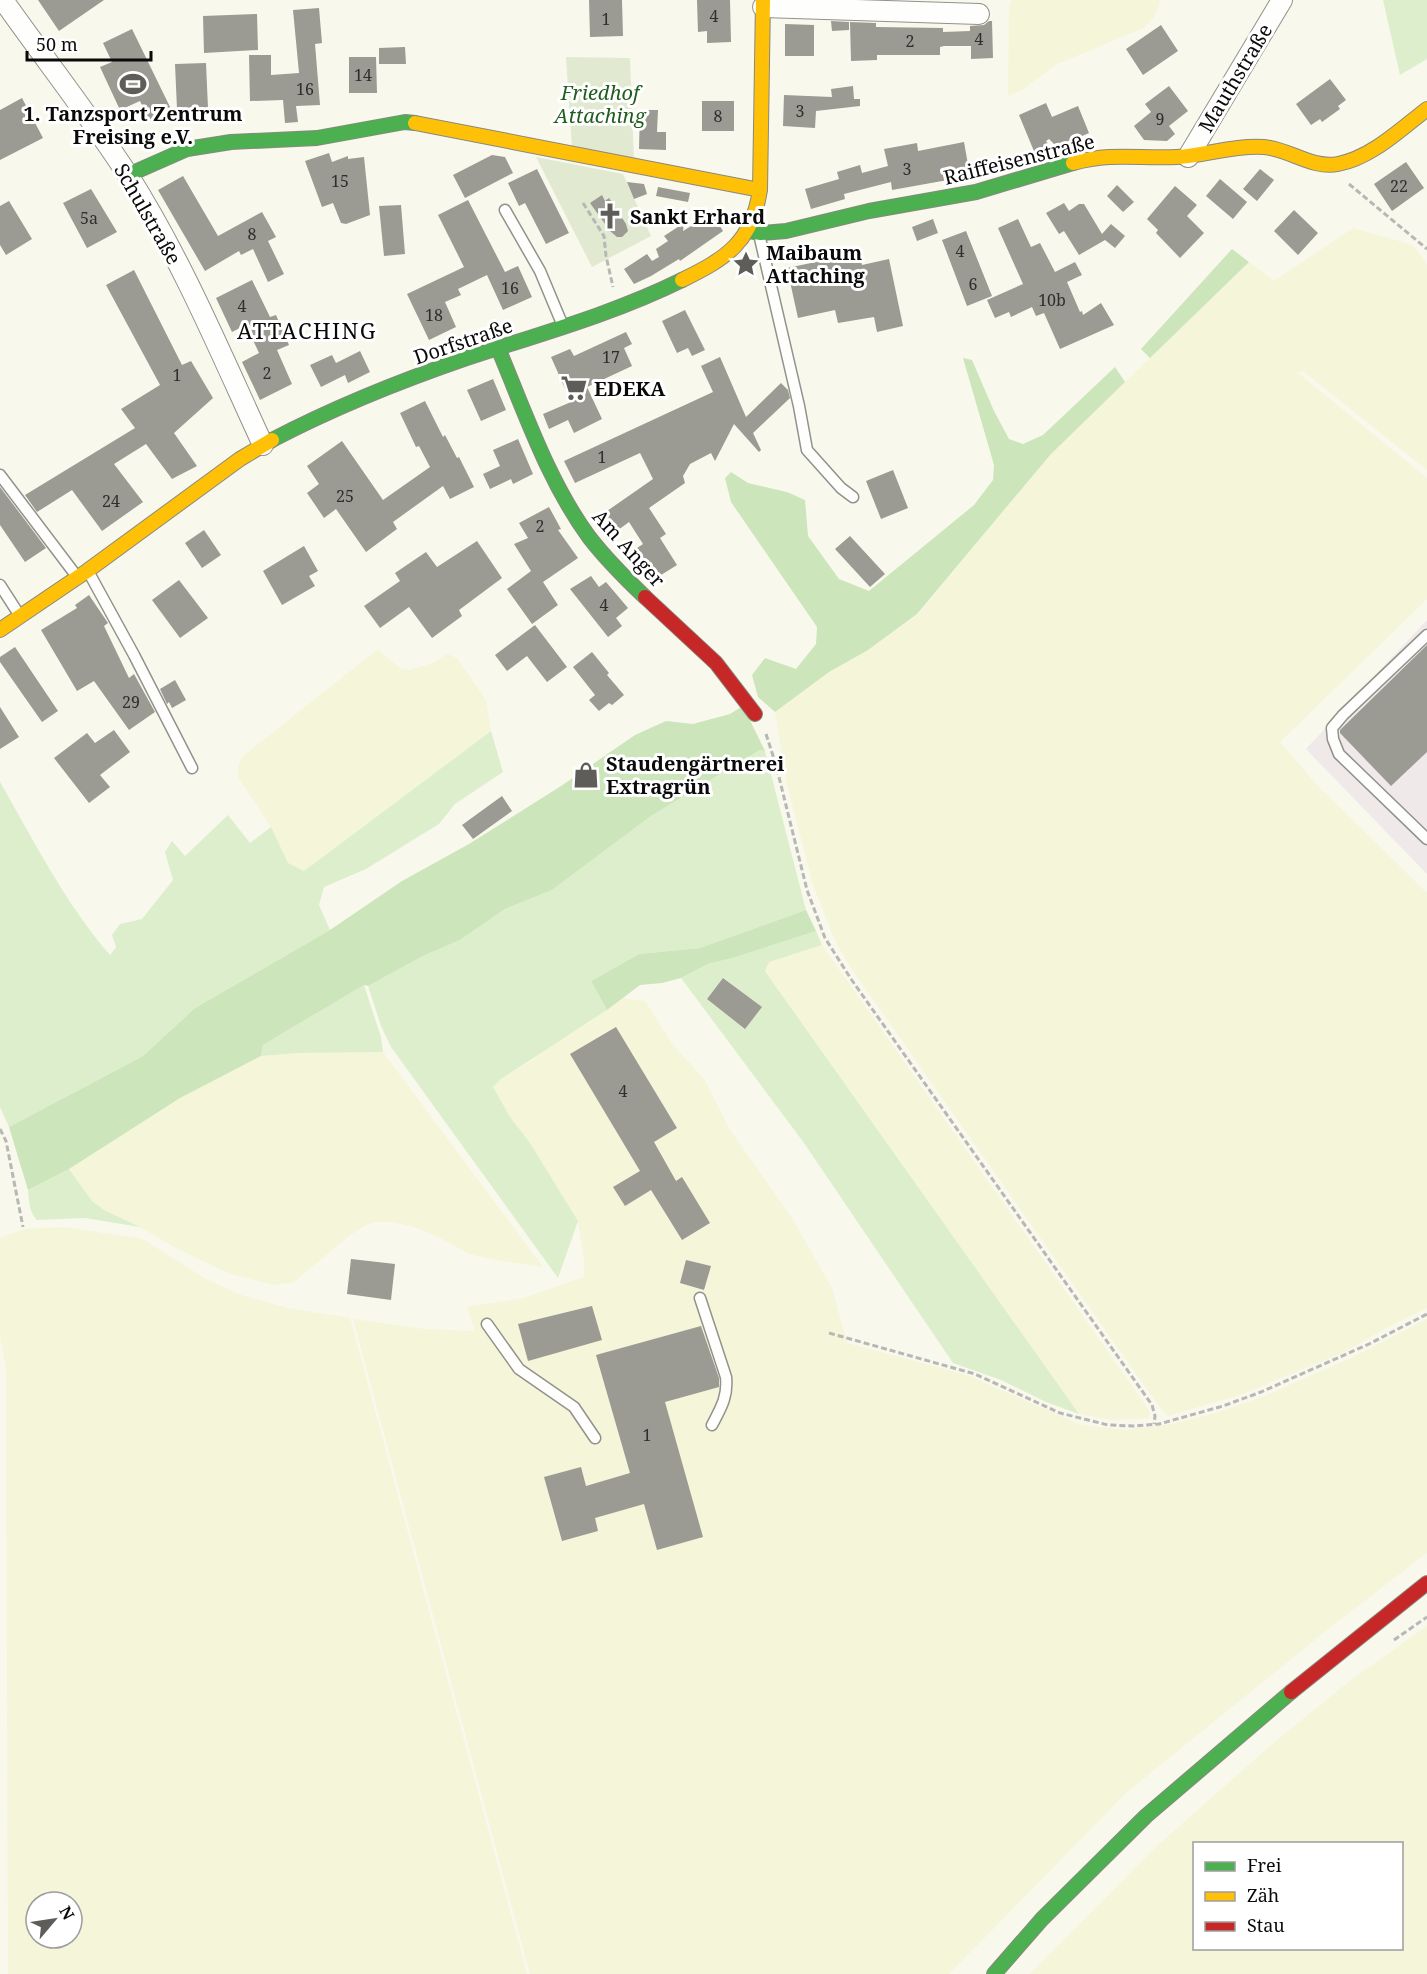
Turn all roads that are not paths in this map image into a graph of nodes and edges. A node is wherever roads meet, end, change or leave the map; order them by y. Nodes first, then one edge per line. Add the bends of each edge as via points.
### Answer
1 (3, 0) edge
2 (1282, 0) edge
3 (763, 3) edge
4 (980, 14) dead end
5 (1427, 109) edge
6 (1188, 157) junction
7 (128, 175) junction
8 (760, 190) junction
9 (505, 210) dead end
10 (754, 232) junction
11 (564, 329) junction
12 (498, 348) junction
13 (263, 445) junction
14 (0, 475) edge
15 (853, 497) dead end
16 (83, 574) junction
17 (0, 585) edge
18 (20, 617) junction
19 (0, 630) edge
20 (1427, 635) edge
21 (755, 714) road end
22 (192, 768) dead end
23 (1427, 839) edge
24 (700, 1298) dead end
25 (487, 1324) dead end
26 (712, 1425) dead end
27 (596, 1438) dead end
28 (1427, 1583) edge
29 (994, 1974) edge

1 - 7 street, Schulstraße
2 - 6 street, Mauthstraße
3 - 4 street
3 - 8 street, Dorfstraße
5 - 6 street, Raiffeisenstraße via 1348,162 1328,165 1266,147
6 - 10 street, Raiffeisenstraße via 1098,157 993,189 774,233
7 - 8 street via 187,149 231,142 316,138 405,122
7 - 13 street, Schulstraße via 193,294
8 - 10 street, Dorfstraße
9 - 11 lane via 540,272
10 - 11 street, Dorfstraße via 720,261 669,287
10 - 15 lane via 807,450
11 - 12 street, Dorfstraße
12 - 13 street, Dorfstraße via 354,400
12 - 21 street, Am Anger via 543,455 578,522 607,559 722,668
13 - 16 street, Dorfstraße
14 - 16 lane
16 - 18 street, Dorfstraße
16 - 22 lane via 134,655
17 - 18 lane
18 - 19 street, Dorfstraße
20 - 23 lane via 1332,728 1339,754
24 - 26 lane via 726,1377 724,1403
25 - 27 lane via 519,1369 574,1407
28 - 29 street via 1189,1778 1063,1895

